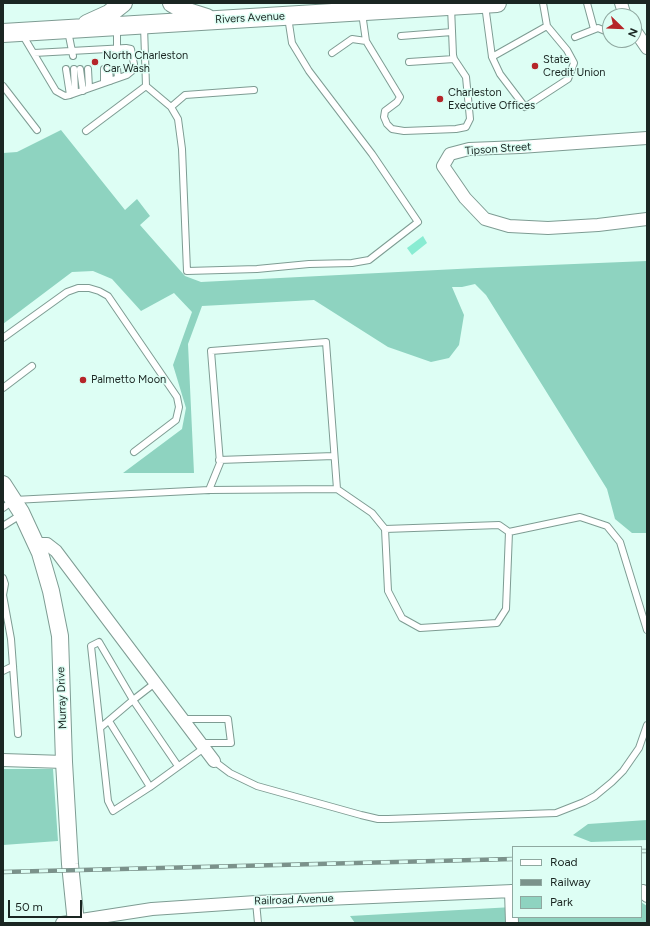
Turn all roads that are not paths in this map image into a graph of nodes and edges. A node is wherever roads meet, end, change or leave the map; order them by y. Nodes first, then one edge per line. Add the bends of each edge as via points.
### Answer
1 (100, 3) edge
2 (123, 3) edge
3 (172, 3) edge
4 (188, 3) edge
5 (490, 3) edge
6 (543, 3) edge
7 (587, 3) edge
8 (451, 6) junction
9 (362, 11) junction
10 (288, 16) junction
11 (216, 20) junction
12 (144, 24) junction
13 (117, 26) junction
14 (547, 26) junction
15 (72, 29) junction
16 (594, 29) junction
17 (602, 29) edge
18 (21, 32) junction
19 (452, 32) junction
20 (3, 34) edge
21 (401, 36) dead end
22 (575, 37) dead end
23 (642, 39) edge
24 (366, 41) junction
25 (116, 48) junction
26 (124, 48) junction
27 (647, 48) edge
28 (34, 53) junction
29 (73, 53) junction
30 (332, 53) dead end
31 (117, 55) dead end
32 (124, 55) dead end
33 (492, 57) junction
34 (454, 59) junction
35 (409, 62) dead end
36 (66, 69) dead end
37 (88, 69) dead end
38 (107, 69) dead end
39 (117, 69) dead end
40 (124, 69) dead end
41 (121, 77) junction
42 (107, 82) junction
43 (3, 86) edge
44 (146, 86) junction
45 (86, 90) junction
46 (254, 90) dead end
47 (73, 94) junction
48 (171, 107) junction
49 (37, 130) dead end
50 (86, 131) dead end
51 (647, 138) edge
52 (647, 219) edge
53 (3, 338) edge
54 (32, 366) dead end
55 (4, 386) edge
56 (134, 452) dead end
57 (334, 456) junction
58 (219, 460) junction
59 (3, 484) edge
60 (337, 489) junction
61 (209, 490) junction
62 (9, 504) edge
63 (22, 514) junction
64 (3, 526) edge
65 (385, 529) junction
66 (509, 532) junction
67 (36, 544) junction
68 (3, 578) edge
69 (3, 595) edge
70 (647, 630) edge
71 (13, 666) junction
72 (3, 671) edge
73 (155, 683) junction
74 (133, 700) junction
75 (183, 719) junction
76 (109, 721) junction
77 (647, 726) edge
78 (100, 728) junction
79 (18, 734) dead end
80 (202, 745) junction
81 (3, 760) edge
82 (214, 761) joint
83 (64, 762) junction
84 (178, 766) junction
85 (150, 787) junction
86 (512, 891) edge
87 (256, 902) junction
88 (71, 922) edge
89 (258, 923) edge
90 (512, 923) edge

1 - 15 main road via 97,13
2 - 15 main road via 109,14
3 - 11 main road via 188,12
4 - 11 main road via 195,11
5 - 8 main road, Rivers Avenue
5 - 33 lane
6 - 14 lane
7 - 16 lane
8 - 9 main road, Rivers Avenue
8 - 19 lane
9 - 10 main road, Rivers Avenue
9 - 24 lane
10 - 11 main road, Rivers Avenue
10 - 48 lane via 292,43 309,71 372,154 418,222 369,260 257,269 187,271 182,149 178,119
11 - 12 main road, Rivers Avenue
12 - 13 main road, Rivers Avenue
12 - 44 lane
13 - 15 main road, Rivers Avenue
13 - 25 lane
14 - 33 lane
14 - 33 lane via 574,62 568,78 525,108 500,74
15 - 18 main road, Rivers Avenue
15 - 29 lane
16 - 17 lane
16 - 22 lane
18 - 20 main road, Rivers Avenue
18 - 28 lane
19 - 21 lane
19 - 34 lane
23 - 27 street
24 - 30 lane via 352,39
24 - 34 lane via 400,97 385,111 384,117 392,129 404,131 466,127 470,119 466,77
25 - 26 lane
25 - 29 lane via 107,52
25 - 31 lane
26 - 32 lane
26 - 41 lane via 131,49 134,64 132,71
28 - 29 lane
28 - 47 lane via 56,91 65,96
34 - 35 lane
36 - 47 lane
37 - 45 lane
38 - 42 lane
39 - 41 lane
40 - 41 lane
41 - 42 lane
42 - 45 lane
43 - 49 lane
44 - 48 lane
44 - 50 lane
45 - 47 lane
45 - 47 lane via 77,69
46 - 48 lane via 185,95
51 - 52 street, Tipson Street via 520,148 468,149 450,154 443,166 485,219 509,226 548,228
53 - 56 lane via 67,292 89,288 108,296 177,397 176,420
54 - 55 lane
57 - 58 lane
57 - 58 lane via 326,342 211,351
57 - 60 lane
58 - 61 lane
59 - 62 street, Murray Drive
60 - 61 lane
60 - 65 lane via 372,513
61 - 62 lane
62 - 63 street, Murray Drive
63 - 64 lane
63 - 67 street, Murray Drive
65 - 66 lane via 499,524
65 - 66 lane via 388,591 402,618 420,628 497,623 506,609
66 - 70 lane via 580,517 607,526 620,542
67 - 73 street via 47,544 56,550
67 - 83 street, Murray Drive via 52,591 60,636
68 - 69 lane
69 - 71 lane
71 - 72 lane
71 - 79 lane
73 - 74 lane
73 - 75 street
74 - 76 lane
74 - 78 lane via 99,642 91,646
74 - 84 lane
75 - 80 street
75 - 80 lane via 228,719 231,743
76 - 78 lane
76 - 85 lane
77 - 82 lane via 639,748 617,778 589,799 556,813 388,820 257,786 230,773
78 - 85 lane via 108,801 112,811
80 - 82 street
80 - 84 lane
81 - 83 street
83 - 88 street, Murray Drive
84 - 85 lane
86 - 87 street, Railroad Avenue
86 - 90 street
87 - 88 street, Railroad Avenue via 152,909
87 - 89 lane

